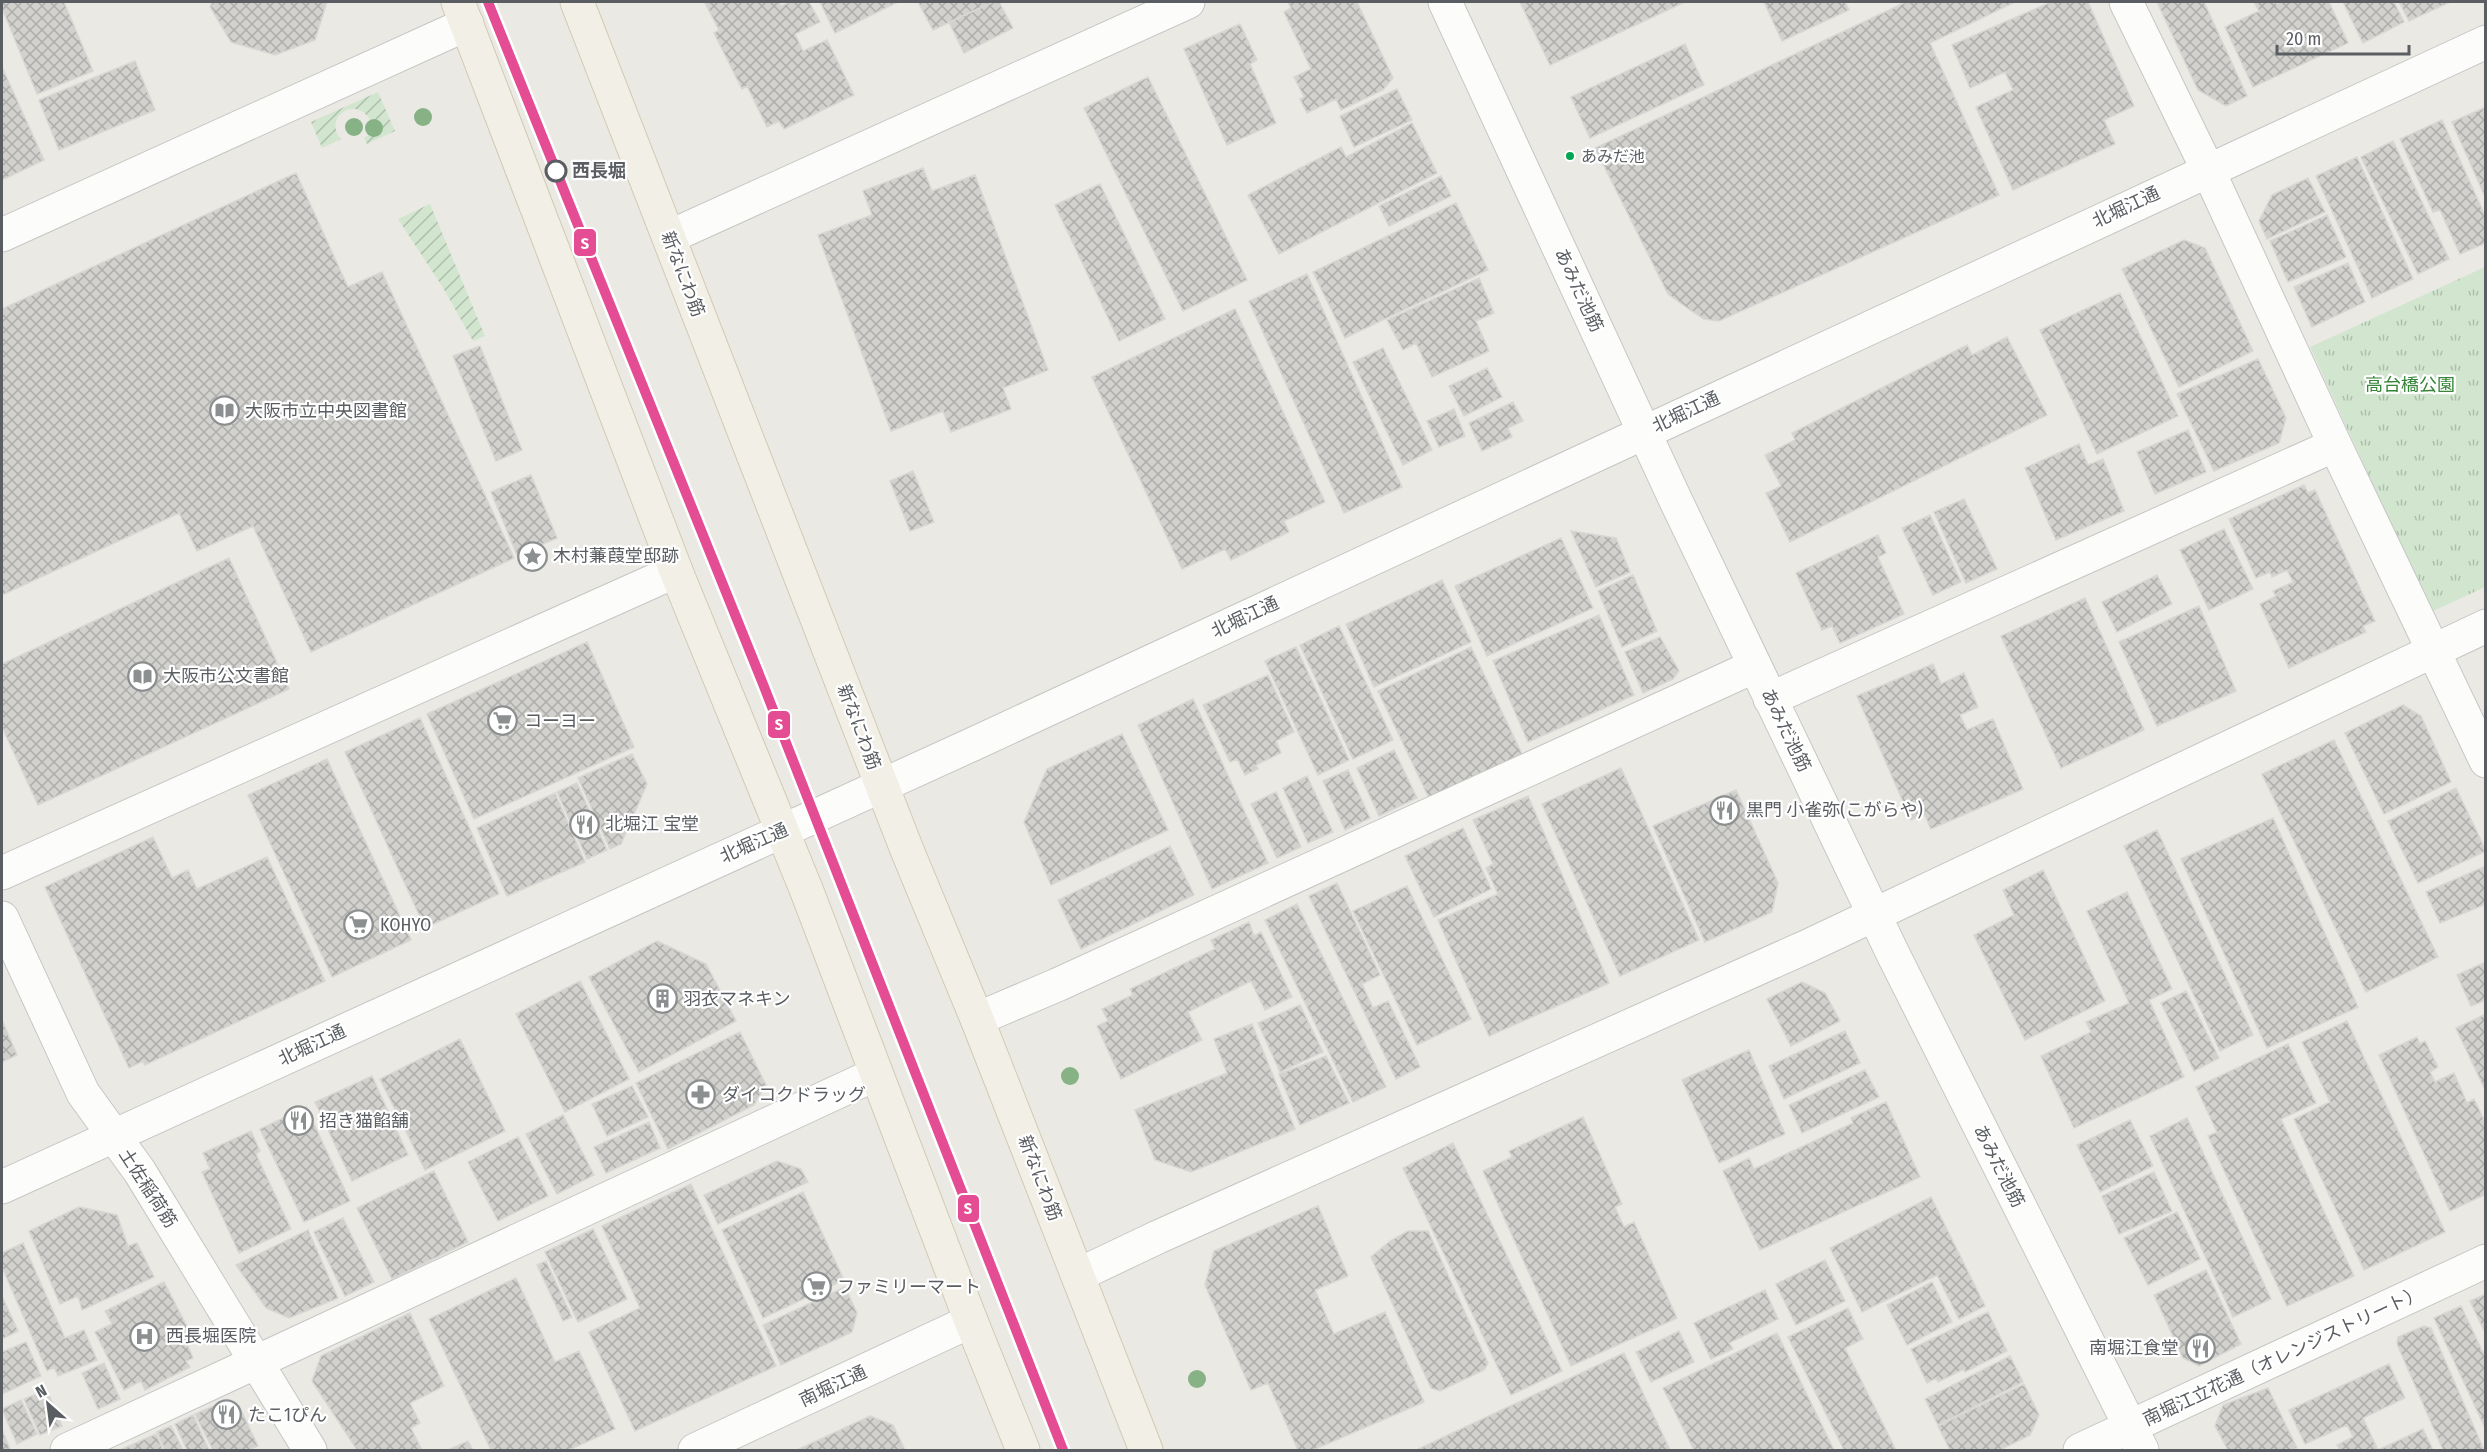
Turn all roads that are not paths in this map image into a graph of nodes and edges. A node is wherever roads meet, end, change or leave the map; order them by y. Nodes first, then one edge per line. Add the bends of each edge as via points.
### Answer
1 (577, 2) edge
2 (1188, 2) edge
3 (1444, 2) edge
4 (2126, 2) edge
5 (463, 13) edge
6 (2486, 42) edge
7 (2208, 170) junction
8 (2, 235) edge
9 (669, 237) junction
10 (1644, 432) junction
11 (2335, 445) junction
12 (676, 571) junction
13 (2486, 626) edge
14 (2434, 650) junction
15 (1755, 666) junction
16 (1770, 699) junction
17 (2486, 761) edge
18 (882, 785) junction
19 (782, 831) junction
20 (2, 873) edge
21 (1874, 914) junction
22 (2, 918) edge
23 (977, 1019) junction
24 (876, 1074) junction
25 (114, 1135) junction
26 (2, 1187) edge
27 (2486, 1262) edge
28 (1078, 1275) junction
29 (971, 1321) junction
30 (255, 1363) junction
31 (2136, 1439) edge
32 (67, 1450) edge
33 (310, 1450) edge
34 (695, 1450) edge
35 (1023, 1450) edge
36 (1146, 1450) edge
37 (2080, 1450) edge

1 - 9 main road, 新なにわ筋
2 - 9 street
3 - 10 street, あみだ池筋
4 - 7 street
5 - 8 street via 285,107
5 - 12 main road
6 - 7 street, 北堀江通
7 - 10 street, 北堀江通
7 - 11 street
9 - 18 main road, 新なにわ筋
10 - 15 street, あみだ池筋
10 - 18 street, 北堀江通
11 - 14 street
11 - 16 street
12 - 19 main road
12 - 20 street
13 - 14 street
14 - 17 street
14 - 21 street
15 - 16 street, あみだ池筋
15 - 23 street
16 - 21 street, あみだ池筋
18 - 19 street, 北堀江通
18 - 23 main road, 新なにわ筋
19 - 24 main road
19 - 25 street, 北堀江通
21 - 28 street
21 - 31 street, あみだ池筋
22 - 25 street, 土佐稲荷筋 via 83,1093
23 - 28 main road, 新なにわ筋
24 - 29 main road
24 - 30 street
25 - 26 street, 北堀江通
25 - 30 street, 土佐稲荷筋
27 - 31 street, 南堀江立花通（オレンジストリート）
28 - 36 main road, 新なにわ筋
29 - 34 street, 南堀江通
29 - 35 main road
30 - 32 street
30 - 33 street, 土佐稲荷筋
31 - 37 street, 南堀江立花通（オレンジストリート）

